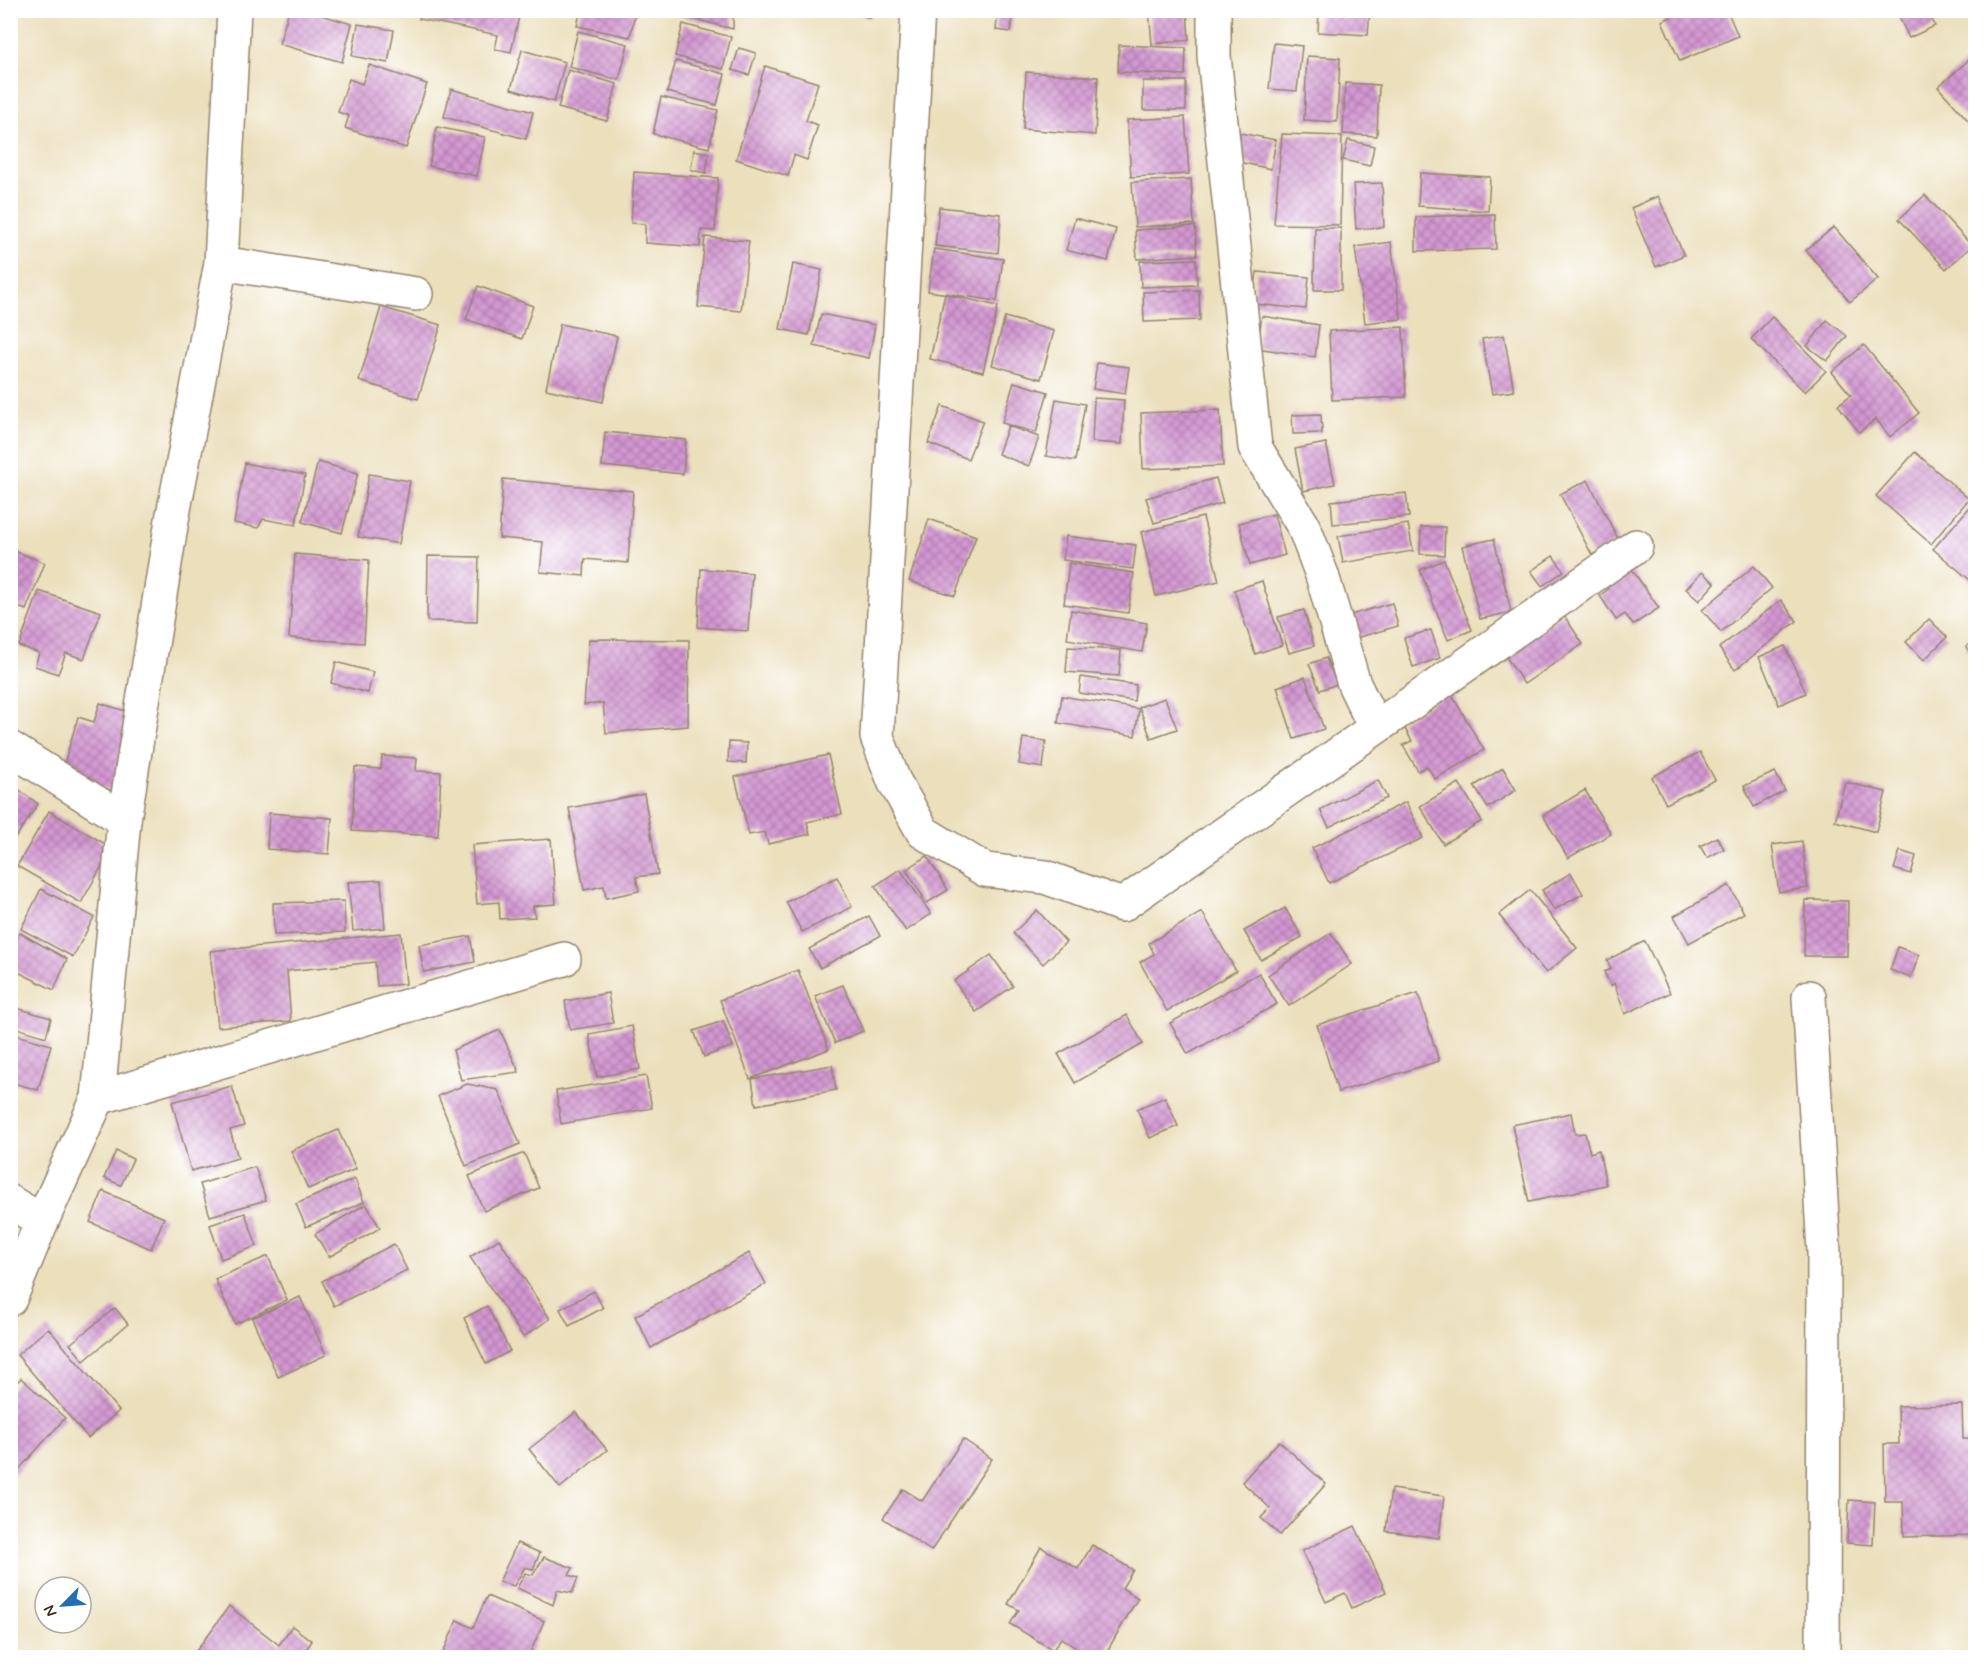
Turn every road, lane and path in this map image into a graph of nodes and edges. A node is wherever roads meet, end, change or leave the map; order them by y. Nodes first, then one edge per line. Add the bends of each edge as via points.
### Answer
1 (234, 10) edge
2 (918, 10) edge
3 (1214, 10) edge
4 (221, 263) junction
5 (416, 294) dead end
6 (1636, 546) dead end
7 (1375, 728) junction
8 (10, 748) edge
9 (124, 820) junction
10 (564, 959) dead end
11 (1809, 997) dead end
12 (98, 1098) junction
13 (10, 1202) edge
14 (42, 1221) junction
15 (10, 1299) edge
16 (1824, 1658) edge

1 - 4 street
2 - 7 street via 877,737 894,781 923,832 985,870 1045,877 1122,905
3 - 7 street via 1214,56 1256,447 1304,527 1354,684
4 - 5 street
4 - 9 street via 172,520
6 - 7 street
8 - 9 street
9 - 12 street
10 - 12 street
11 - 16 street via 1824,1251
12 - 14 street
13 - 14 street
14 - 15 street

